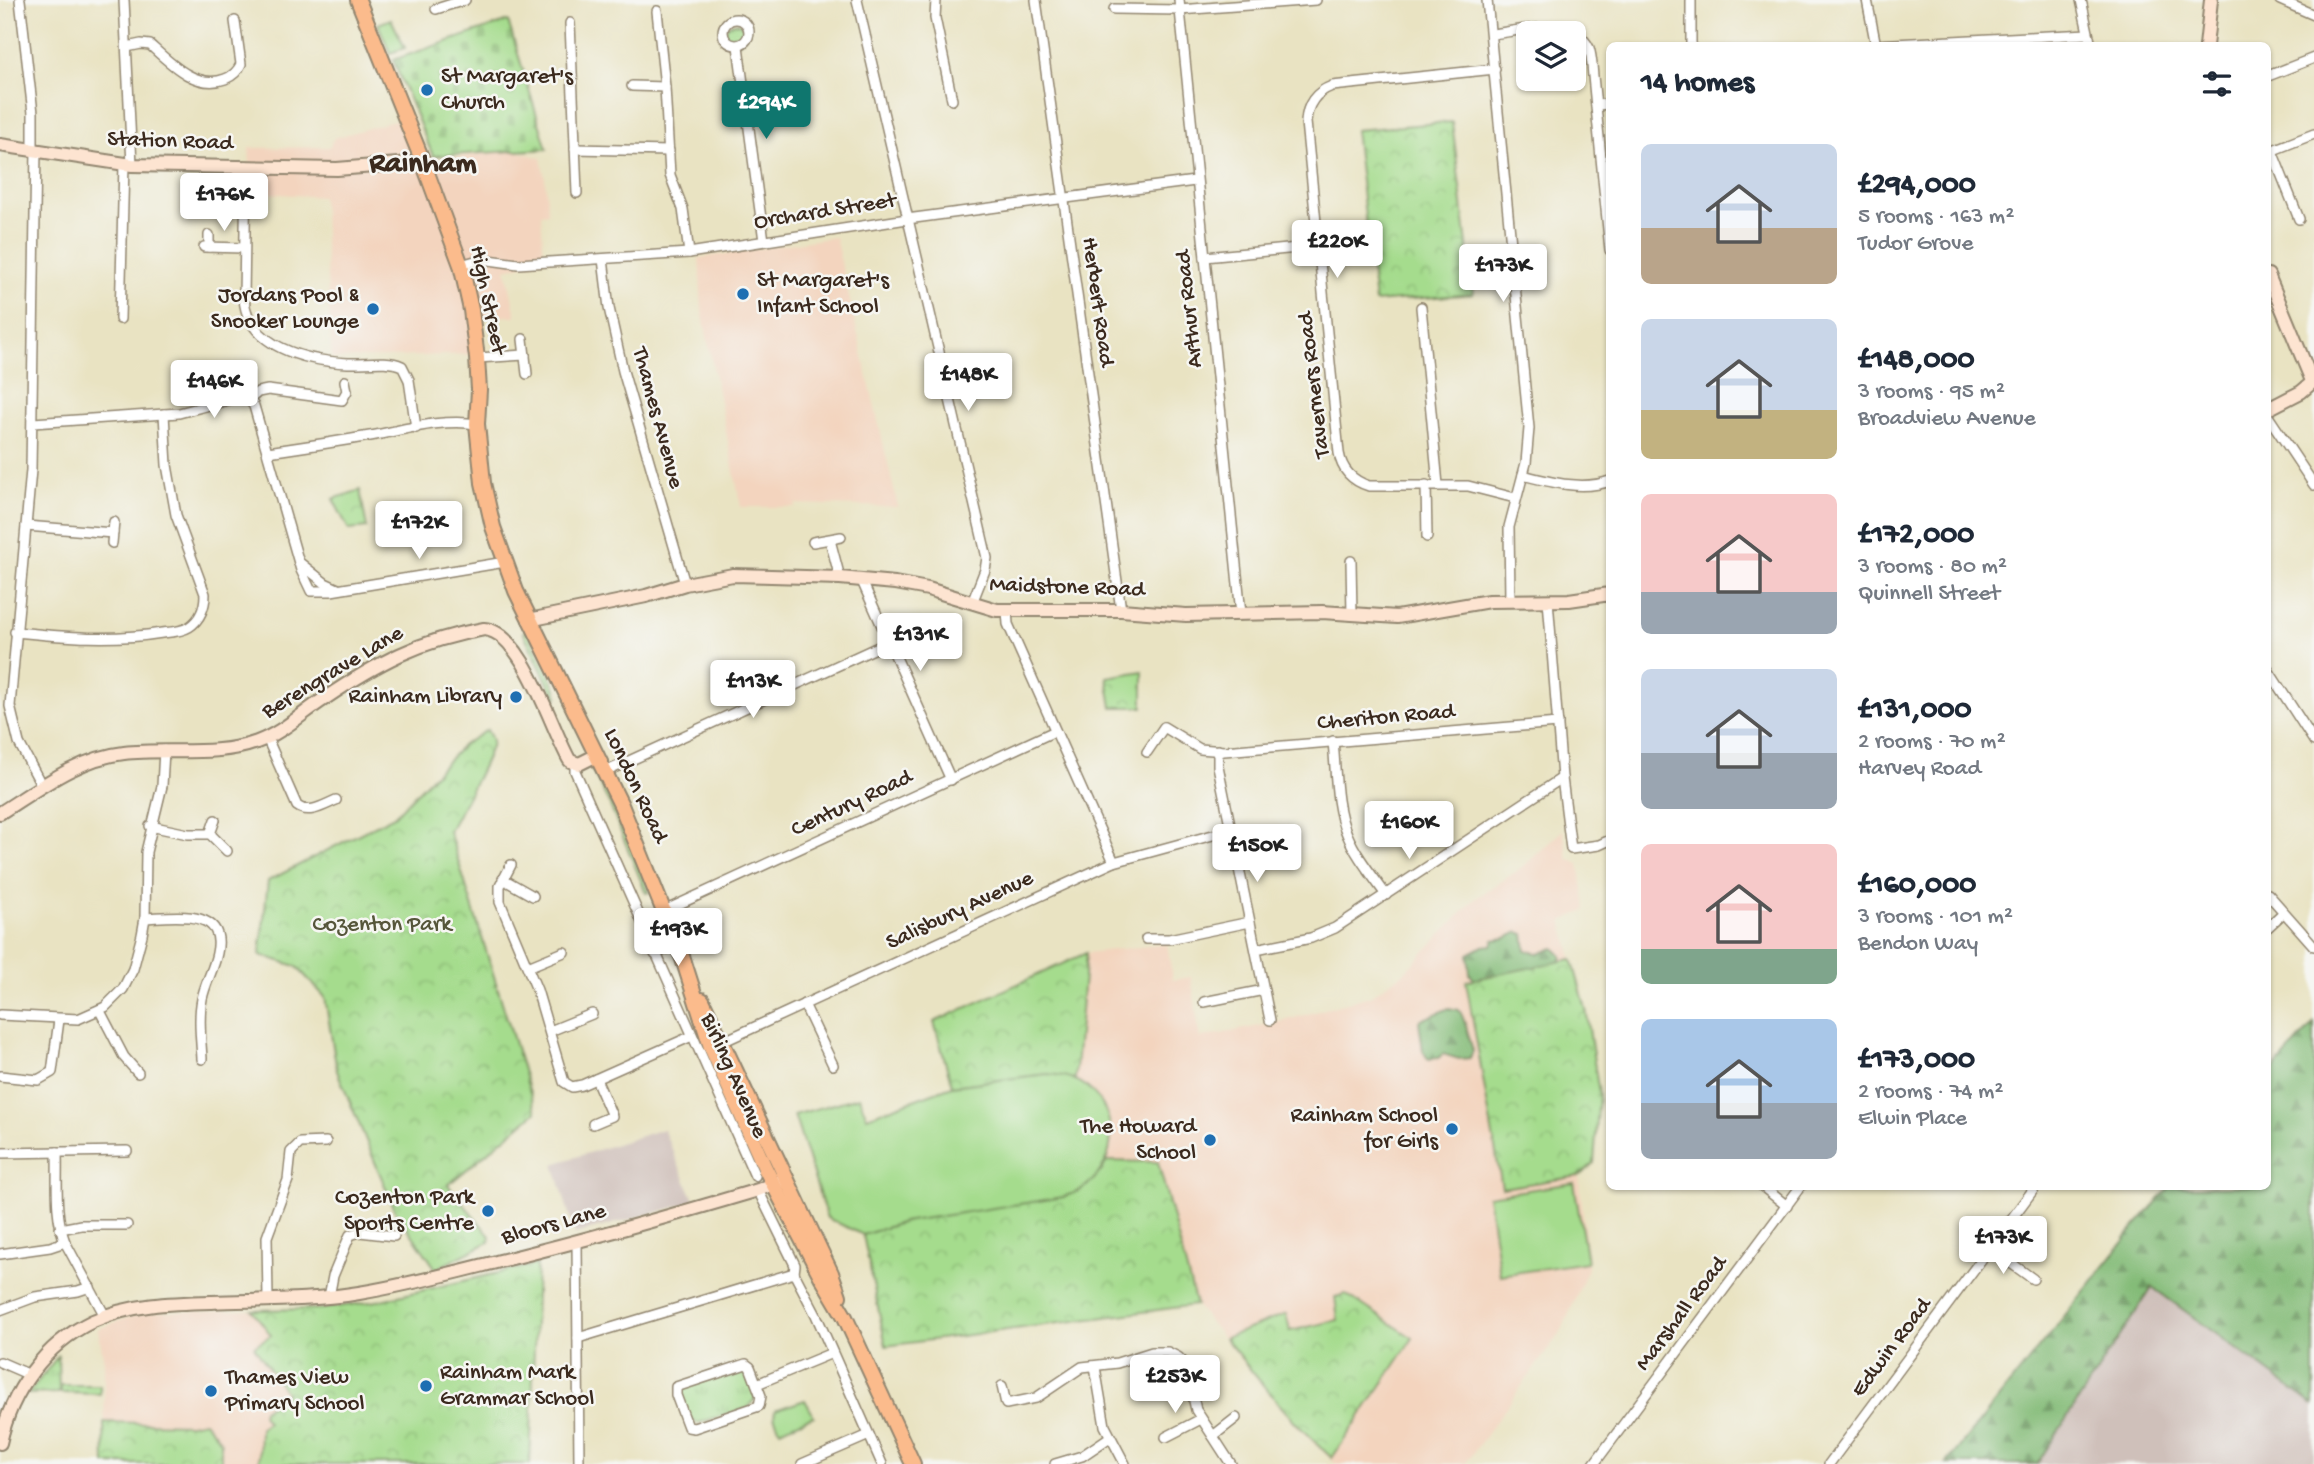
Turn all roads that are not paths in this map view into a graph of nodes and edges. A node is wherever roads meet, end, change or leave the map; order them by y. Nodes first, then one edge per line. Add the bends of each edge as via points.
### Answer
1 (20, 0) edge
2 (124, 0) edge
3 (358, 0) edge
4 (465, 0) edge
5 (857, 0) edge
6 (936, 0) edge
7 (1036, 0) edge
8 (1316, 0) edge
9 (1487, 0) edge
10 (1691, 0) edge
11 (1867, 0) edge
12 (2081, 0) edge
13 (2211, 0) edge
14 (2280, 0) edge
15 (1179, 5) edge
16 (436, 9) dead end
17 (1114, 9) dead end
18 (2314, 15) edge
19 (655, 17) dead end
20 (235, 21) dead end
21 (570, 23) dead end
22 (1492, 34) junction
23 (2088, 34) junction
24 (2001, 41) edge
25 (1691, 42) edge
26 (1874, 42) edge
27 (1970, 42) edge
28 (2090, 42) edge
29 (2206, 42) edge
30 (738, 46) dead end
31 (127, 47) junction
32 (2314, 58) edge
33 (1495, 69) junction
34 (2271, 75) edge
35 (632, 86) dead end
36 (665, 87) junction
37 (953, 100) dead end
38 (1606, 104) edge
39 (1596, 105) junction
40 (2314, 134) edge
41 (0, 145) edge
42 (575, 149) junction
43 (34, 150) junction
44 (669, 151) junction
45 (2271, 152) edge
46 (2271, 154) edge
47 (423, 162) junction
48 (128, 165) junction
49 (246, 166) junction
50 (1195, 181) junction
51 (577, 193) dead end
52 (1062, 198) junction
53 (1606, 209) edge
54 (907, 219) junction
55 (2299, 219) dead end
56 (209, 234) dead end
57 (764, 241) junction
58 (1318, 246) junction
59 (244, 248) junction
60 (689, 253) junction
61 (1205, 257) junction
62 (603, 260) junction
63 (461, 265) junction
64 (2271, 282) edge
65 (1421, 307) dead end
66 (120, 319) dead end
67 (523, 339) dead end
68 (525, 355) junction
69 (477, 358) junction
70 (527, 374) dead end
71 (345, 381) dead end
72 (2313, 381) edge
73 (249, 400) junction
74 (2271, 407) edge
75 (164, 414) junction
76 (2271, 420) edge
77 (33, 423) junction
78 (477, 424) junction
79 (416, 428) junction
80 (268, 452) junction
81 (1523, 475) junction
82 (1606, 482) edge
83 (1426, 485) junction
84 (1438, 485) junction
85 (2314, 485) edge
86 (1515, 498) junction
87 (114, 522) dead end
88 (26, 526) junction
89 (113, 533) junction
90 (841, 537) dead end
91 (1427, 537) dead end
92 (830, 540) junction
93 (813, 542) dead end
94 (112, 543) dead end
95 (1351, 561) dead end
96 (505, 562) junction
97 (300, 563) junction
98 (840, 578) junction
99 (861, 579) junction
100 (685, 584) junction
101 (338, 589) junction
102 (1606, 595) edge
103 (1510, 600) junction
104 (1548, 600) junction
105 (972, 603) junction
106 (1007, 610) junction
107 (1121, 610) junction
108 (1241, 614) junction
109 (1352, 615) junction
110 (529, 620) junction
111 (492, 630) joint
112 (15, 632) junction
113 (889, 642) junction
114 (2271, 675) edge
115 (1558, 723) junction
116 (1055, 731) junction
117 (267, 738) junction
118 (1333, 741) junction
119 (2314, 741) edge
120 (164, 750) junction
121 (1217, 750) junction
122 (1147, 752) dead end
123 (597, 755) junction
124 (575, 764) junction
125 (605, 772) junction
126 (1562, 778) junction
127 (951, 780) junction
128 (41, 786) junction
129 (335, 799) dead end
130 (0, 813) edge
131 (215, 820) dead end
132 (150, 826) junction
133 (1231, 830) junction
134 (210, 834) junction
135 (1606, 842) edge
136 (227, 851) dead end
137 (1114, 862) junction
138 (511, 865) dead end
139 (503, 879) junction
140 (1386, 895) junction
141 (534, 897) dead end
142 (2271, 898) edge
143 (664, 911) junction
144 (2283, 913) junction
145 (145, 918) junction
146 (1250, 922) junction
147 (2271, 924) edge
148 (1146, 939) dead end
149 (677, 944) junction
150 (2314, 946) edge
151 (1256, 949) junction
152 (564, 952) dead end
153 (655, 954) junction
154 (528, 967) junction
155 (1264, 990) junction
156 (1204, 1002) dead end
157 (804, 1004) junction
158 (100, 1011) junction
159 (0, 1014) edge
160 (592, 1014) dead end
161 (59, 1020) junction
162 (1270, 1020) dead end
163 (550, 1031) junction
164 (692, 1036) junction
165 (717, 1045) junction
166 (202, 1059) dead end
167 (833, 1065) dead end
168 (138, 1073) dead end
169 (0, 1076) edge
170 (596, 1079) junction
171 (593, 1124) dead end
172 (327, 1142) dead end
173 (127, 1151) dead end
174 (57, 1152) junction
175 (0, 1153) edge
176 (755, 1177) dead end
177 (780, 1182) junction
178 (758, 1190) junction
179 (1767, 1190) edge
180 (1798, 1190) edge
181 (2032, 1190) edge
182 (1787, 1206) junction
183 (127, 1224) dead end
184 (60, 1229) junction
185 (394, 1236) dead end
186 (65, 1242) junction
187 (578, 1242) junction
188 (1990, 1248) junction
189 (0, 1254) edge
190 (794, 1273) junction
191 (2033, 1279) dead end
192 (90, 1287) junction
193 (329, 1297) junction
194 (268, 1300) junction
195 (0, 1310) edge
196 (105, 1316) junction
197 (578, 1338) junction
198 (832, 1353) junction
199 (0, 1362) edge
200 (1095, 1367) junction
201 (30, 1375) junction
202 (757, 1384) junction
203 (1002, 1386) dead end
204 (1236, 1418) dead end
205 (1201, 1419) junction
206 (869, 1435) junction
207 (1213, 1436) junction
208 (1110, 1437) junction
209 (1166, 1437) dead end
210 (0, 1443) edge
211 (579, 1464) edge
212 (802, 1464) edge
213 (881, 1464) edge
214 (913, 1464) edge
215 (1055, 1464) edge
216 (1125, 1464) edge
217 (1231, 1464) edge
218 (1594, 1464) edge
219 (1829, 1464) edge

1 - 43 street
2 - 31 street
3 - 47 main road, High Street
4 - 16 street
5 - 54 street
6 - 37 street via 935,18
7 - 52 street, Herbert Road
8 - 15 street
9 - 22 street
10 - 25 street
11 - 26 street
12 - 23 street
13 - 29 street
14 - 18 street
15 - 17 street
15 - 50 street, Arthur Road
19 - 36 street
20 - 31 street via 241,64 231,76 217,81 195,79 150,45
21 - 42 street
22 - 33 street
22 - 39 street via 1561,28 1579,36 1591,56
23 - 24 street
23 - 28 street
24 - 27 street
30 - 57 street
31 - 48 street
32 - 34 street
33 - 58 street, Taverners Road via 1332,86 1317,95 1307,109 1306,122
33 - 81 street via 1528,414
35 - 36 street
36 - 44 street
38 - 39 street
39 - 53 street
40 - 45 street
41 - 43 street, Station Road
42 - 44 street
42 - 51 street
43 - 48 street, Station Road
43 - 77 street
44 - 60 street via 670,175 683,209
46 - 55 street
47 - 49 street, Station Road via 337,169
47 - 63 main road, High Street
48 - 49 street, Station Road
48 - 66 street
49 - 59 street
50 - 52 street, Orchard Street
50 - 61 street, Arthur Road
52 - 54 street, Orchard Street
52 - 107 street, Herbert Road
54 - 57 street, Orchard Street
54 - 105 street via 987,558
56 - 59 street via 207,247
57 - 60 street, Orchard Street
58 - 61 street
58 - 83 street, Taverners Road via 1343,467 1369,486
59 - 79 street via 244,306 257,331 273,344 316,358 402,366 409,380
60 - 62 street, Orchard Street
61 - 108 street, Arthur Road
62 - 63 street, Orchard Street via 510,264 482,259
62 - 100 street, Thames Avenue via 623,371
63 - 69 main road, High Street
64 - 72 street
65 - 84 street
67 - 68 street
68 - 69 street
68 - 70 street
69 - 78 main road, High Street
71 - 73 street via 347,391 342,400 268,390
72 - 74 street
73 - 75 street via 236,398
73 - 80 street
75 - 77 street
75 - 112 street via 176,515 205,594 198,619 184,629 125,638
76 - 85 street
77 - 88 street
78 - 79 street
78 - 96 main road, High Street via 487,506
79 - 80 street
80 - 97 street
81 - 82 street via 1574,485
81 - 86 street
83 - 84 street, Taverners Road
83 - 91 street
84 - 86 street, Taverners Road via 1478,488
86 - 103 street via 1508,537
87 - 89 street
88 - 89 street
88 - 112 street
89 - 94 street
90 - 92 street
92 - 93 street
92 - 98 street
95 - 109 street
96 - 101 street
96 - 110 main road, High Street
97 - 101 street
97 - 101 street via 311,591
98 - 99 street, Maidstone Road
98 - 100 street, Maidstone Road via 733,575
99 - 105 street, Maidstone Road via 910,585
99 - 113 street
100 - 110 street, Maidstone Road
102 - 104 street, Maidstone Road
103 - 104 street, Maidstone Road
103 - 109 street, Maidstone Road via 1397,617
104 - 115 street
105 - 106 street, Maidstone Road
106 - 107 street, Maidstone Road
106 - 116 street via 1008,624
107 - 108 street, Maidstone Road
108 - 109 street, Maidstone Road
110 - 123 main road, London Road
111 - 117 street, Berengrave Lane via 450,636 402,652
111 - 124 street, Birling Avenue via 529,672 567,756
112 - 128 street via 12,719
113 - 125 street
113 - 127 street
114 - 119 street
115 - 118 street, Cheriton Road
115 - 126 street
116 - 127 street, Century Road
116 - 137 street
117 - 120 street, Berengrave Lane via 236,747
117 - 129 street via 302,810
118 - 121 street, Cheriton Road
118 - 140 street via 1345,828
120 - 128 street, Berengrave Lane via 101,757
120 - 132 street via 163,778
121 - 122 street via 1200,749 1164,727
121 - 133 street
123 - 124 street
123 - 125 main road, London Road
124 - 153 street, Birling Avenue
125 - 143 main road, London Road
126 - 135 street via 1571,849
126 - 140 street
127 - 143 street, Century Road
128 - 130 street, Berengrave Lane
131 - 134 street
132 - 134 street
132 - 145 street
133 - 137 street, Salisbury Avenue
133 - 146 street
134 - 136 street
137 - 157 street, Salisbury Avenue
138 - 139 street
139 - 141 street
139 - 154 street via 501,907
140 - 151 street via 1321,935
142 - 144 street
143 - 149 main road, London Road
144 - 147 street
144 - 150 street
145 - 158 street via 127,984
145 - 166 street via 197,917 216,932 219,942 201,1003
146 - 148 street via 1170,939
146 - 151 street
149 - 153 street
149 - 165 main road, London Road via 709,1012
151 - 155 street
152 - 154 street
153 - 164 street, Birling Avenue
154 - 163 street
155 - 156 street
155 - 162 street
157 - 165 street, Salisbury Avenue
157 - 167 street
158 - 161 street
158 - 168 street
159 - 161 street
160 - 163 street
161 - 169 street via 52,1072 38,1080
163 - 170 street via 564,1082 577,1087
164 - 170 street
164 - 176 street, Birling Avenue
165 - 177 main road, London Road
170 - 171 street via 616,1114
172 - 194 street via 300,1143 291,1152 288,1180 267,1237
173 - 174 street
174 - 175 street
174 - 184 street
177 - 178 street, Bloors Lane
177 - 214 main road, London Road
178 - 187 street, Bloors Lane
178 - 190 street via 795,1265
179 - 182 street
180 - 182 street, Marshall Road
181 - 188 street, Edwin Road
182 - 218 street, Marshall Road
183 - 184 street
184 - 186 street
185 - 193 street via 350,1235
186 - 189 street
186 - 192 street
187 - 193 street, Bloors Lane via 381,1290
187 - 197 street
188 - 191 street
188 - 219 street, Edwin Road
190 - 197 street
190 - 198 street
192 - 195 street via 35,1297
192 - 196 street
193 - 194 street, Bloors Lane
194 - 196 street, Bloors Lane via 162,1303
196 - 201 street, Bloors Lane via 61,1342
197 - 211 street
198 - 202 street
198 - 206 street
199 - 201 street
200 - 203 street via 1077,1370 1043,1394 1018,1403 1006,1404
200 - 205 street via 1152,1352 1173,1353 1186,1365
200 - 208 street via 1101,1412
201 - 210 street, Bloors Lane via 7,1418
202 - 202 street via 761,1401 757,1408 691,1429 675,1391 682,1384 746,1364
204 - 207 street
205 - 207 street
205 - 209 street
206 - 212 street
206 - 213 street
207 - 217 street
208 - 215 street via 1082,1457
208 - 216 street

